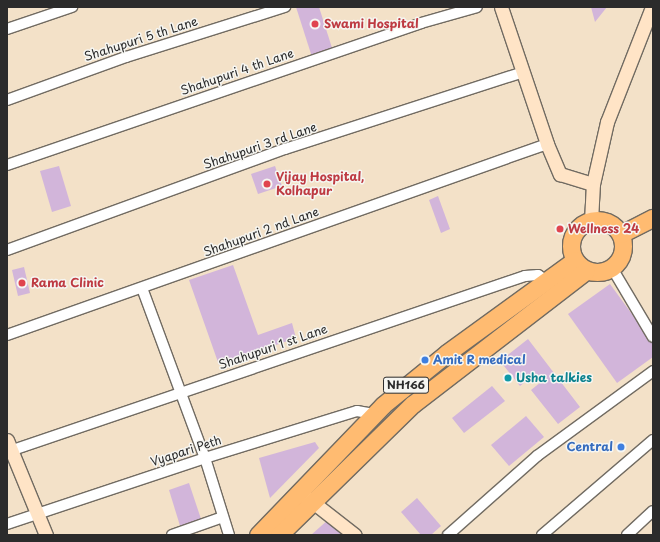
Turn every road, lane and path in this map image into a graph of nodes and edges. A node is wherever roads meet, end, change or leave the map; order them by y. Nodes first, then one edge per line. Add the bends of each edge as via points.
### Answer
1 (72, 7) edge
2 (285, 7) edge
3 (477, 7) edge
4 (501, 7) edge
5 (652, 7) edge
6 (7, 29) edge
7 (523, 72) junction
8 (7, 100) edge
9 (547, 144) junction
10 (7, 165) edge
11 (593, 184) junction
12 (653, 218) edge
13 (591, 221) junction
14 (653, 229) edge
15 (623, 239) junction
16 (7, 250) edge
17 (577, 259) junction
18 (612, 268) junction
19 (547, 281) junction
20 (142, 288) junction
21 (7, 335) edge
22 (653, 336) edge
23 (653, 371) edge
24 (180, 392) junction
25 (374, 414) junction
26 (653, 440) edge
27 (8, 448) edge
28 (205, 458) junction
29 (299, 491) junction
30 (312, 502) junction
31 (653, 511) edge
32 (39, 514) junction
33 (223, 517) junction
34 (7, 524) edge
35 (46, 535) edge
36 (172, 535) edge
37 (229, 535) edge
38 (258, 535) edge
39 (279, 535) edge
40 (355, 535) edge
41 (448, 535) edge
42 (542, 535) edge
43 (627, 535) edge

1 - 6 street
2 - 8 street, Shahupuri 5 th Lane via 126,57
3 - 10 street, Shahupuri 4 th Lane via 421,23
4 - 7 street
5 - 11 street via 612,105
7 - 9 street
7 - 16 street, Shahupuri 3 rd Lane via 285,149
9 - 11 street via 560,174
9 - 20 street, Shahupuri 2 nd Lane
11 - 13 street
12 - 15 highway
13 - 15 highway via 611,224
13 - 17 highway, NH166 via 575,233
14 - 15 highway
15 - 18 highway via 620,261
17 - 18 highway via 597,273
17 - 19 highway, NH166
17 - 30 highway, NH166 via 413,404
18 - 22 street
19 - 24 street, Shahupuri 1 st Lane via 538,274 525,276
19 - 25 highway, NH166 via 447,353
20 - 21 street, Shahupuri 2 nd Lane
20 - 24 street
23 - 41 street via 537,456
24 - 27 street, Shahupuri 1 st Lane
24 - 28 street
25 - 28 street, Vyapari Peth via 357,411
25 - 29 highway, NH166
26 - 42 street
27 - 32 street
28 - 32 street, Vyapari Peth
28 - 33 street
29 - 30 street
29 - 38 highway, NH166
30 - 39 highway, NH166
30 - 40 street
31 - 43 street
32 - 34 street, Vyapari Peth
32 - 35 street
33 - 36 street
33 - 37 street

